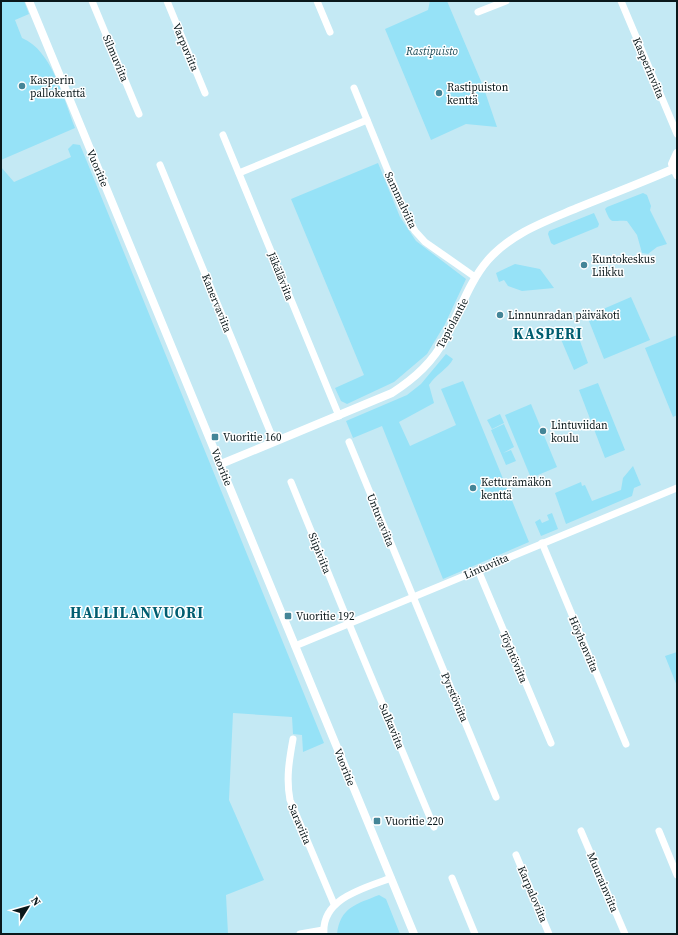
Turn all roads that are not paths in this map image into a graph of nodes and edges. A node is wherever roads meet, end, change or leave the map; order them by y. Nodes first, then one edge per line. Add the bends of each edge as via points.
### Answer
1 (29, 1) edge
2 (92, 1) edge
3 (167, 1) edge
4 (317, 1) edge
5 (506, 1) edge
6 (621, 1) edge
7 (478, 12) dead end
8 (330, 32) dead end
9 (354, 88) dead end
10 (205, 93) dead end
11 (140, 114) dead end
12 (367, 120) junction
13 (677, 134) edge
14 (223, 135) dead end
15 (677, 153) edge
16 (160, 165) dead end
17 (675, 172) edge
18 (238, 173) junction
19 (475, 277) junction
20 (339, 416) junction
21 (274, 441) junction
22 (349, 442) dead end
23 (221, 464) junction
24 (291, 482) dead end
25 (677, 488) edge
26 (542, 543) junction
27 (478, 570) junction
28 (413, 598) junction
29 (349, 624) junction
30 (295, 646) junction
31 (293, 739) dead end
32 (551, 743) dead end
33 (626, 744) dead end
34 (496, 797) dead end
35 (434, 827) dead end
36 (582, 830) dead end
37 (659, 831) dead end
38 (516, 854) dead end
39 (677, 875) edge
40 (391, 878) junction
41 (452, 878) dead end
42 (334, 904) junction
43 (324, 932) edge
44 (300, 934) edge
45 (414, 934) edge
46 (475, 934) edge
47 (550, 934) edge
48 (625, 934) edge

1 - 23 street, Vuoritie
2 - 11 street, Silmuviita
3 - 10 street, Varpuviita
4 - 8 street
5 - 7 street
6 - 13 street, Kasperinviita
9 - 12 street, Sammalviita
12 - 18 street
12 - 19 street, Sammalviita via 415,231 425,242
14 - 18 street, Jäkäläviita
15 - 17 street via 672,159
16 - 21 street, Kanervaviita
17 - 19 street, Tapiolantie via 528,229 506,243
18 - 20 street, Jäkäläviita
19 - 20 street, Tapiolantie via 446,338 419,374 392,393
20 - 21 street, Tapiolantie
21 - 23 street, Tapiolantie
22 - 28 street, Untuvaviita
23 - 30 street, Vuoritie
24 - 29 street, Siipiviita
25 - 26 street, Lintuviita
26 - 27 street, Lintuviita
26 - 33 street, Höyhenviita
27 - 28 street, Lintuviita
27 - 32 street, Töyhtöviita
28 - 29 street, Lintuviita
28 - 34 street, Pyrstöviita
29 - 30 street, Lintuviita
29 - 35 street, Sulkaviita
30 - 40 street, Vuoritie
31 - 42 street, Saraviita via 287,775 290,800
36 - 48 street, Muurainviita
37 - 39 street
38 - 47 street, Karpaloviita
40 - 42 street
40 - 45 street, Vuoritie
41 - 46 street
42 - 43 street via 327,915
43 - 44 street

